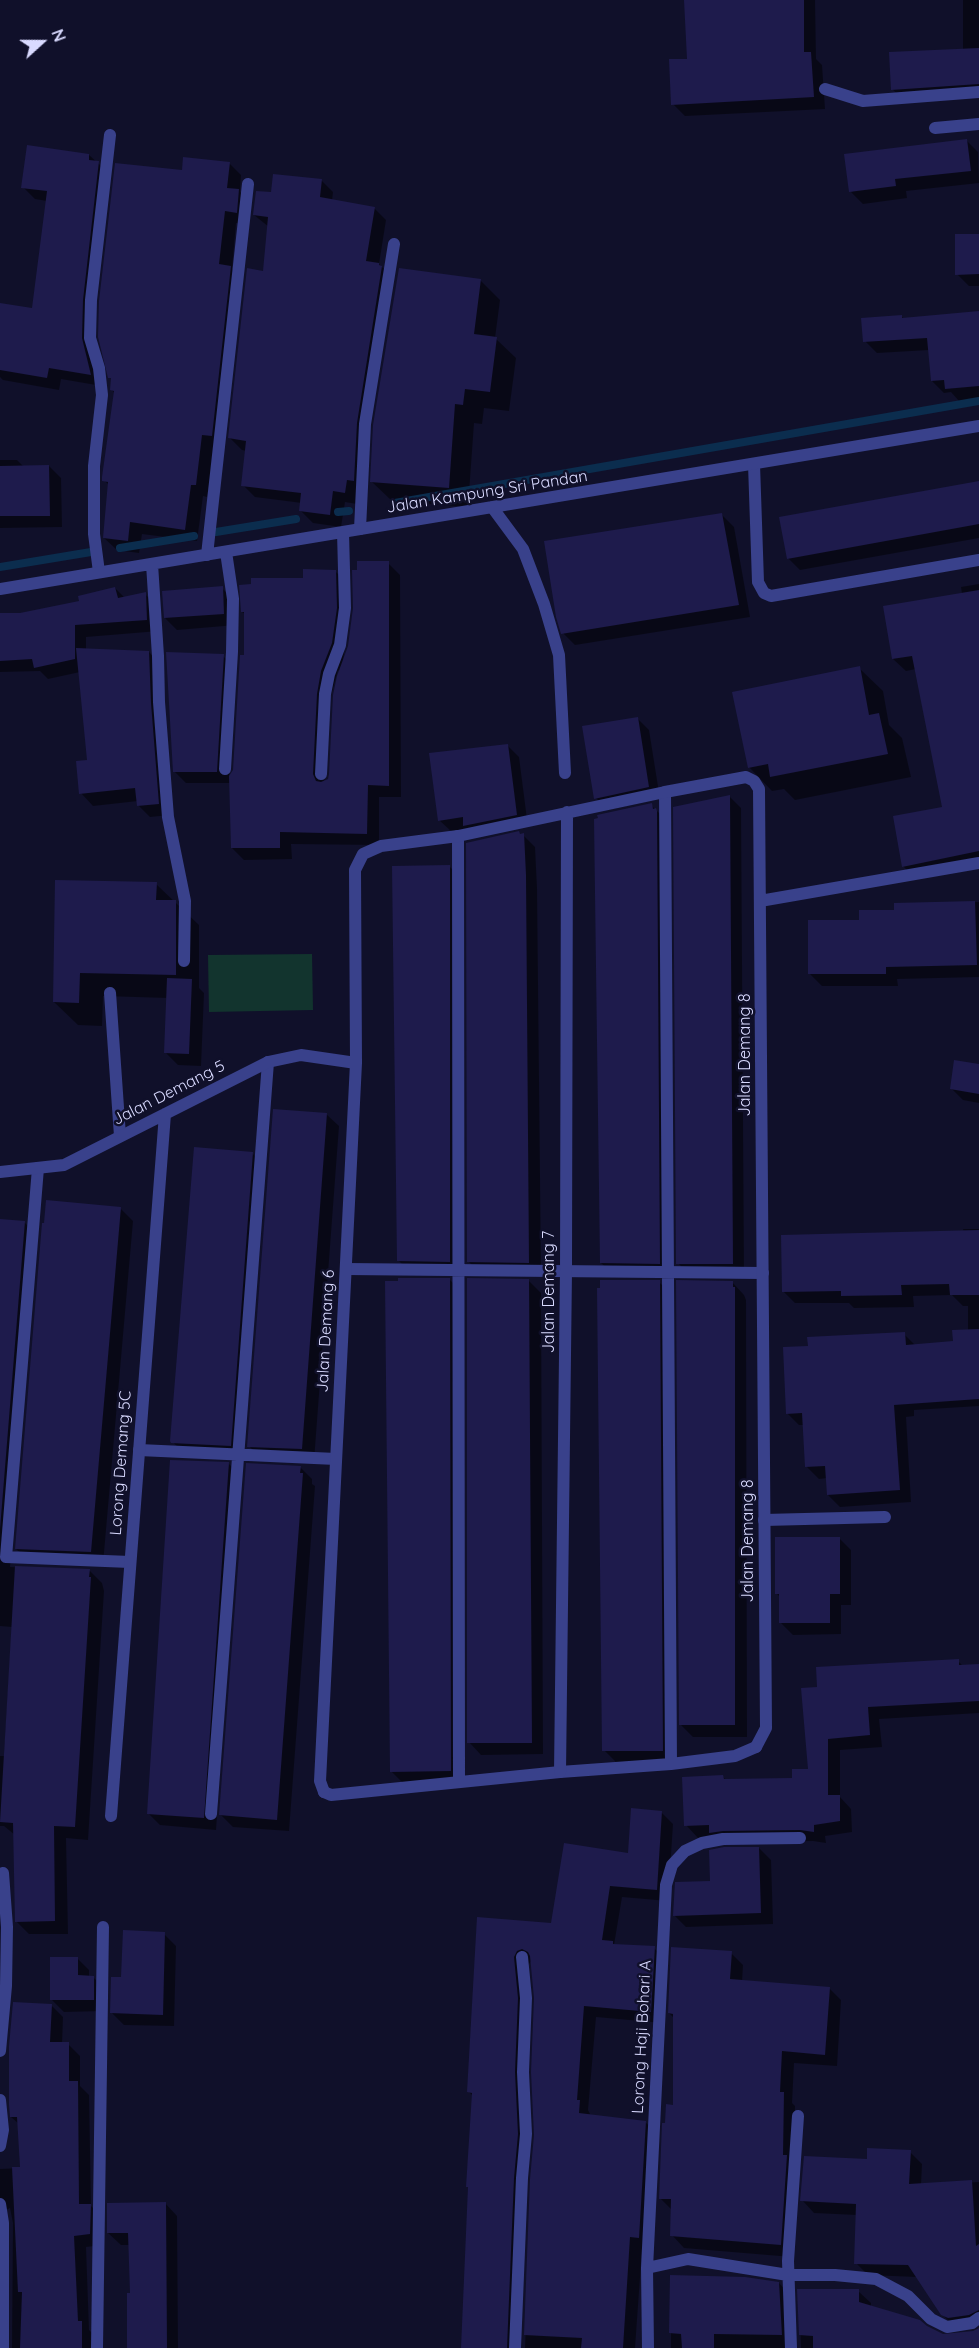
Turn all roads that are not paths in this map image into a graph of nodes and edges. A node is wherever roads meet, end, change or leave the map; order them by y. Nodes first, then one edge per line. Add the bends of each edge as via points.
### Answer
1 (825, 89) dead end
2 (979, 92) edge
3 (979, 124) edge
4 (935, 128) dead end
5 (110, 135) dead end
6 (248, 184) dead end
7 (394, 244) dead end
8 (979, 426) edge
9 (754, 464) junction
10 (492, 507) junction
11 (360, 529) junction
12 (343, 532) junction
13 (226, 552) junction
14 (207, 555) junction
15 (979, 560) edge
16 (152, 564) junction
17 (99, 573) junction
18 (0, 589) edge
19 (225, 769) dead end
20 (565, 773) dead end
21 (321, 774) dead end
22 (665, 792) junction
23 (567, 812) junction
24 (458, 836) junction
25 (979, 863) edge
26 (355, 870) joint
27 (760, 901) junction
28 (184, 961) dead end
29 (110, 993) dead end
30 (268, 1062) junction
31 (356, 1063) junction
32 (165, 1114) junction
33 (120, 1136) junction
34 (38, 1168) junction
35 (0, 1173) edge
36 (346, 1269) junction
37 (459, 1270) junction
38 (566, 1271) junction
39 (668, 1272) junction
40 (763, 1273) junction
41 (139, 1450) junction
42 (238, 1455) junction
43 (336, 1459) junction
44 (885, 1517) dead end
45 (764, 1520) junction
46 (130, 1562) junction
47 (670, 1764) junction
48 (560, 1772) junction
49 (459, 1782) junction
50 (211, 1814) dead end
51 (111, 1816) dead end
52 (800, 1838) dead end
53 (3, 1872) dead end
54 (103, 1927) dead end
55 (522, 1957) dead end
56 (0, 2051) edge
57 (0, 2100) edge
58 (798, 2116) dead end
59 (0, 2146) edge
60 (0, 2204) edge
61 (647, 2268) junction
62 (788, 2275) junction
63 (979, 2318) edge
64 (3, 2348) edge
65 (97, 2348) edge
66 (515, 2348) edge
67 (648, 2348) edge
68 (791, 2348) edge

1 - 2 street via 863,101
3 - 4 street
5 - 17 street via 90,338 102,395 93,502
6 - 14 street
7 - 11 street via 365,424
8 - 9 street, Jalan Kampung Sri Pandan
9 - 10 street, Jalan Kampung Sri Pandan
9 - 15 street via 758,582 764,593 771,596
10 - 11 street, Jalan Kampung Sri Pandan
10 - 20 street via 523,549 559,655
11 - 12 street, Jalan Kampung Sri Pandan
12 - 13 street, Jalan Kampung Sri Pandan
12 - 21 street via 345,608 340,645 325,694
13 - 14 street, Jalan Kampung Sri Pandan
13 - 19 street via 233,599
14 - 16 street, Jalan Kampung Sri Pandan
16 - 17 street, Jalan Kampung Sri Pandan
16 - 28 street via 168,817 185,901
17 - 18 street, Jalan Kampung Sri Pandan
22 - 23 street, Jalan Demang 8
22 - 27 street, Jalan Demang 8 via 746,777 754,781 759,789
22 - 39 street
23 - 24 street, Jalan Demang 8
23 - 38 street, Jalan Demang 7
24 - 26 street, Jalan Demang 8 via 381,846 363,854
24 - 37 street
25 - 27 street
26 - 31 street, Jalan Demang 6
27 - 40 street, Jalan Demang 8
29 - 33 street
30 - 31 street, Jalan Demang 5 via 301,1055
30 - 32 street, Jalan Demang 5
30 - 42 street
31 - 36 street, Jalan Demang 6
32 - 33 street, Jalan Demang 5
32 - 41 street, Lorong Demang 5C
33 - 34 street, Jalan Demang 5 via 64,1165
34 - 35 street, Jalan Demang 5
34 - 46 street via 6,1557
36 - 37 street
36 - 43 street, Jalan Demang 6
37 - 38 street
37 - 49 street
38 - 39 street
38 - 48 street, Jalan Demang 7
39 - 40 street
39 - 47 street
40 - 45 street, Jalan Demang 8
41 - 42 street
41 - 46 street, Lorong Demang 5C
42 - 43 street
42 - 50 street
43 - 49 street, Jalan Demang 6 via 320,1781 324,1792 331,1795
44 - 45 street
45 - 47 street, Jalan Demang 8 via 766,1728 756,1747 735,1756
46 - 51 street, Lorong Demang 5C
47 - 48 street
48 - 49 street
52 - 61 street, Lorong Haji Bohari A via 702,1843 685,1851 672,1865 666,1885
53 - 56 street via 7,1927
54 - 65 street
55 - 66 street via 526,1998 526,2134
57 - 59 street
58 - 62 street
60 - 64 street
61 - 62 street via 688,2259
61 - 67 street, Lorong Haji Bohari A
62 - 63 street via 876,2279 908,2296 931,2319 947,2327
62 - 68 street

